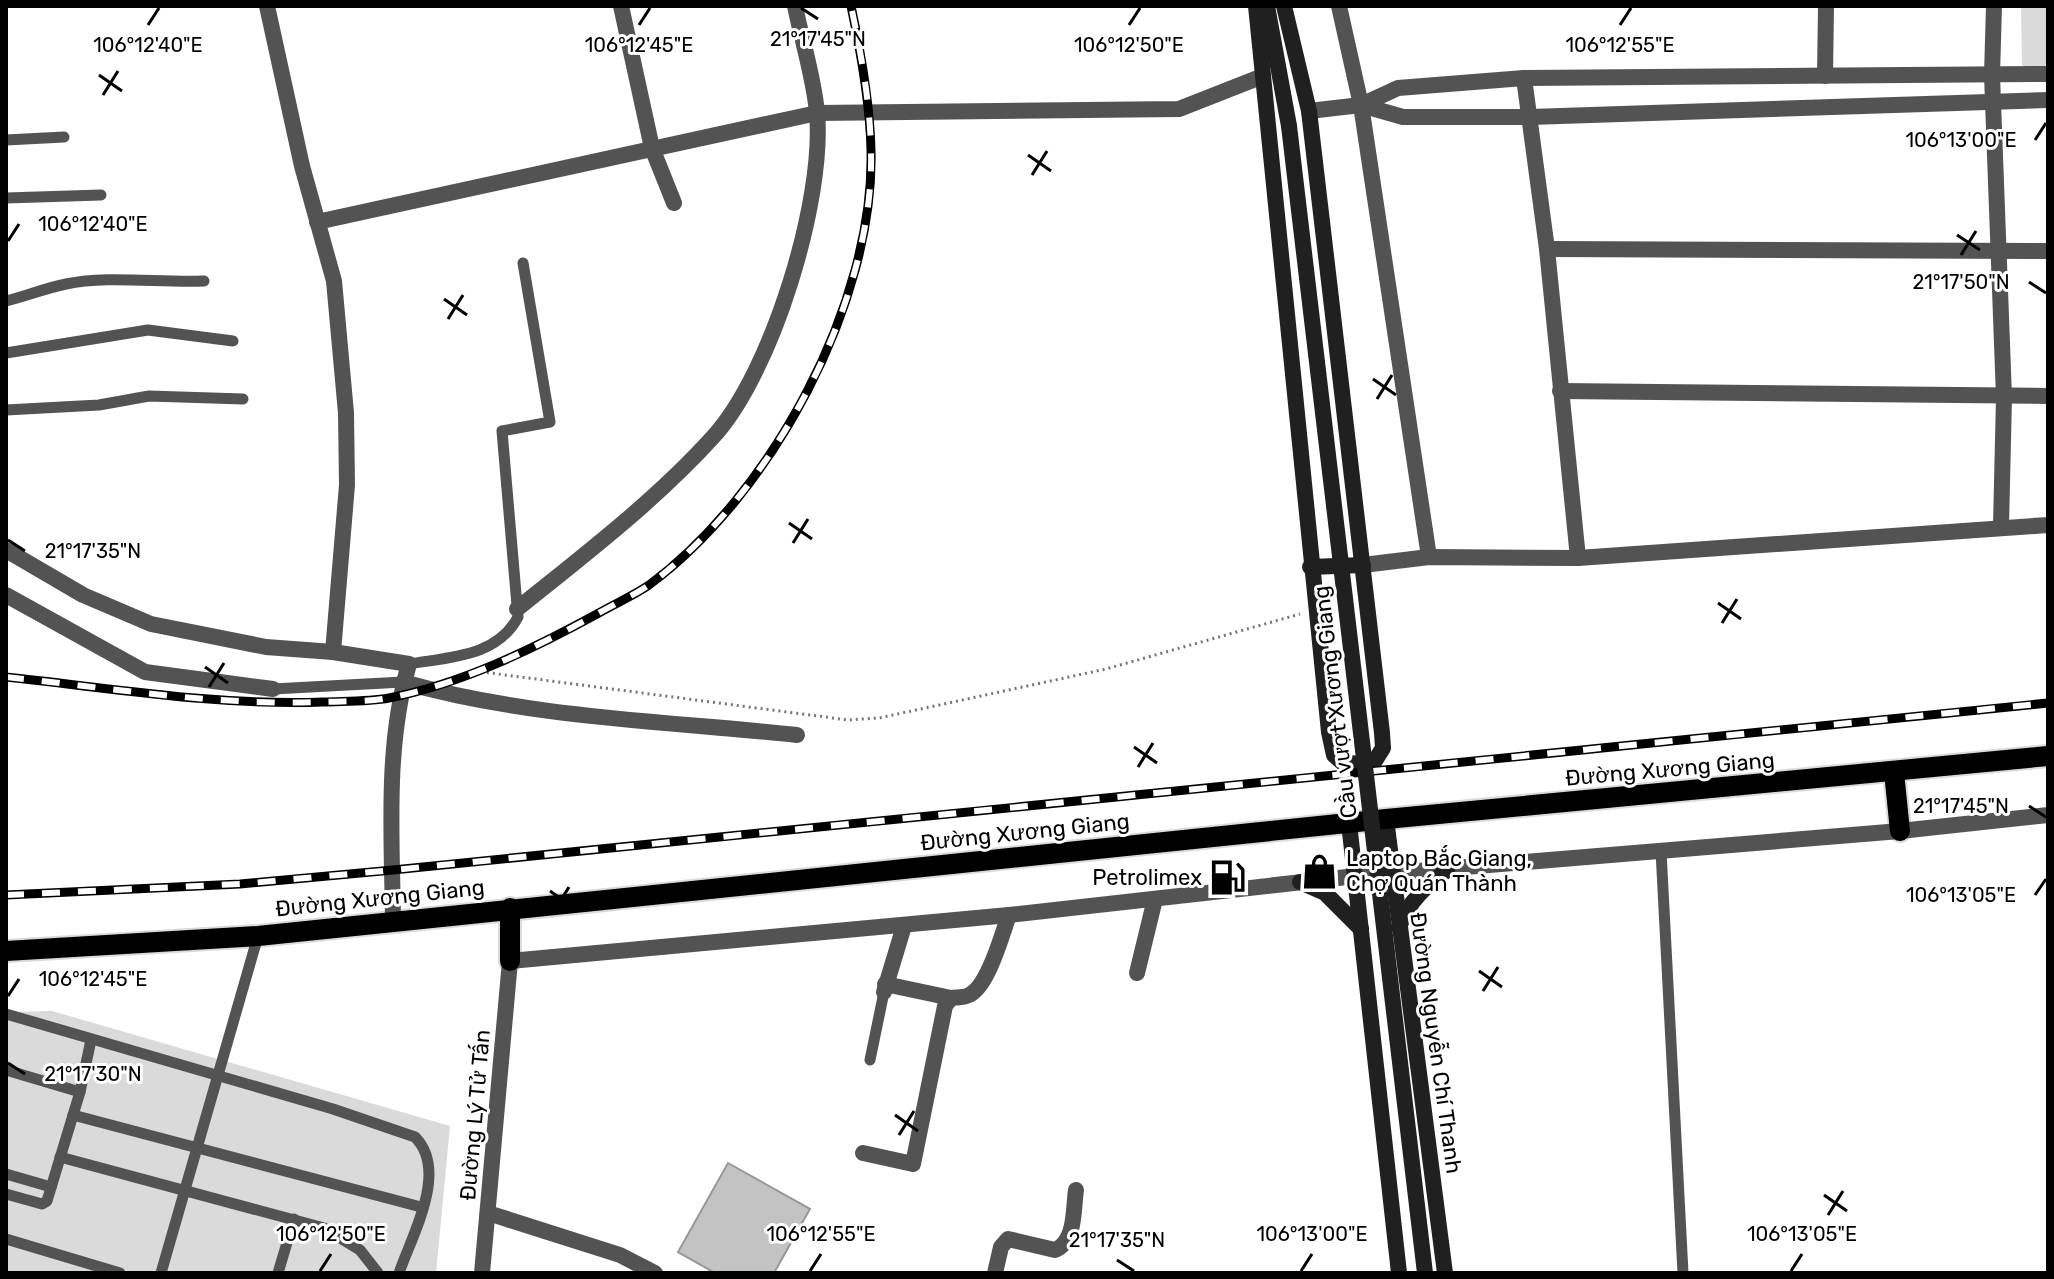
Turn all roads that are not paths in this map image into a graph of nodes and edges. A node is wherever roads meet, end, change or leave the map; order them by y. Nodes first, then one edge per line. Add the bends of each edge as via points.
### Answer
1 (267, 6) edge
2 (621, 6) edge
3 (795, 6) edge
4 (1256, 6) edge
5 (1267, 6) edge
6 (1284, 6) edge
7 (1339, 6) edge
8 (1826, 6) edge
9 (1994, 6) edge
10 (2048, 74) edge
11 (1992, 75) junction
12 (1263, 76) junction
13 (1825, 76) junction
14 (1524, 78) junction
15 (1996, 100) junction
16 (2048, 100) edge
17 (1361, 105) junction
18 (1309, 111) junction
19 (817, 113) junction
20 (1530, 117) junction
21 (64, 137) dead end
22 (6, 140) edge
23 (652, 148) junction
24 (101, 195) dead end
25 (6, 198) edge
26 (674, 203) dead end
27 (317, 222) junction
28 (1547, 249) junction
29 (2000, 251) junction
30 (2048, 251) edge
31 (523, 263) dead end
32 (204, 281) dead end
33 (6, 301) edge
34 (233, 341) dead end
35 (6, 353) edge
36 (1560, 391) junction
37 (2048, 396) edge
38 (2004, 397) junction
39 (243, 399) dead end
40 (6, 410) edge
41 (2048, 525) edge
42 (2001, 526) junction
43 (6, 550) edge
44 (1429, 557) junction
45 (1578, 558) junction
46 (1363, 565) junction
47 (1310, 567) junction
48 (6, 595) edge
49 (517, 609) junction
50 (333, 652) junction
51 (409, 664) junction
52 (403, 682) junction
53 (273, 689) joint
54 (797, 735) dead end
55 (2048, 756) edge
56 (1894, 772) junction
57 (2048, 815) edge
58 (1386, 819) junction
59 (1349, 823) junction
60 (1900, 831) junction
61 (1661, 851) junction
62 (1447, 870) junction
63 (1391, 873) junction
64 (1356, 876) junction
65 (1300, 882) junction
66 (1155, 899) junction
67 (510, 908) junction
68 (1009, 915) junction
69 (393, 921) junction
70 (1398, 921) junction
71 (1361, 925) junction
72 (904, 926) junction
73 (258, 936) junction
74 (6, 951) edge
75 (510, 961) junction
76 (1137, 973) dead end
77 (884, 988) junction
78 (951, 998) junction
79 (6, 1014) edge
80 (91, 1040) junction
81 (870, 1060) dead end
82 (6, 1070) edge
83 (216, 1075) junction
84 (80, 1092) junction
85 (73, 1115) junction
86 (198, 1148) junction
87 (863, 1153) dead end
88 (60, 1157) junction
89 (6, 1174) edge
90 (51, 1187) junction
91 (185, 1190) junction
92 (1076, 1190) dead end
93 (6, 1194) edge
94 (421, 1207) junction
95 (488, 1213) junction
96 (294, 1219) junction
97 (6, 1239) edge
98 (120, 1273) edge
99 (161, 1273) edge
100 (278, 1273) edge
101 (378, 1273) edge
102 (399, 1273) edge
103 (482, 1273) edge
104 (655, 1273) edge
105 (995, 1273) edge
106 (1399, 1273) edge
107 (1425, 1273) edge
108 (1445, 1273) edge
109 (1683, 1273) edge

1 - 27 street
2 - 23 street
3 - 19 street
4 - 12 street
5 - 107 street, Cầu vượt Xương Giang, bridge via 1289,126
6 - 18 street
7 - 17 street
8 - 13 street
9 - 11 street
10 - 11 street
11 - 13 street
11 - 15 street
12 - 19 street via 1179,109
12 - 47 street
13 - 14 street
14 - 17 street via 1398,88
14 - 20 street
15 - 16 street
15 - 20 street
15 - 29 street
17 - 18 street
17 - 20 street via 1403,117
17 - 44 street
18 - 46 street
19 - 23 street
19 - 49 street via 813,182 796,270 761,363 715,435 622,523
20 - 28 street
21 - 22 lane
23 - 26 street
23 - 27 street
24 - 25 lane
27 - 50 street via 334,281 346,413 347,485
28 - 29 street
28 - 36 street
29 - 30 street
29 - 38 street
31 - 49 lane via 550,422 502,431
32 - 33 lane via 68,283
34 - 35 lane via 148,330
36 - 38 street
36 - 45 street
37 - 38 street
38 - 42 street
39 - 40 lane via 149,396 99,405
41 - 42 street
42 - 45 street
43 - 50 street via 83,595 151,624 266,647
44 - 45 street
44 - 46 street
46 - 47 street
46 - 47 street via 1383,748 1373,764 1343,763 1334,755
48 - 53 street via 145,672
49 - 51 lane via 508,636 485,648
50 - 51 street
51 - 52 street
52 - 53 lane
52 - 54 street via 462,699 514,706
52 - 69 street via 392,781
55 - 56 main road, Đường Xương Giang
56 - 58 main road, Đường Xương Giang
56 - 60 main road
57 - 60 street
58 - 59 main road, Đường Xương Giang
58 - 63 street, Đường Nguyễn Chí Thanh
59 - 64 street
59 - 67 main road, Đường Xương Giang
60 - 61 street
61 - 62 street
61 - 109 lane
62 - 63 street
62 - 70 street via 1420,891
63 - 64 street
63 - 70 street, Đường Nguyễn Chí Thanh
64 - 65 street
64 - 71 street
65 - 66 street
65 - 71 street via 1334,900
66 - 68 street
66 - 76 street
67 - 69 main road, Đường Xương Giang
67 - 75 main road
68 - 72 street
68 - 78 street via 981,982 969,996
69 - 73 main road, Đường Xương Giang
70 - 71 street via 1384,900 1374,901
70 - 108 street, Đường Nguyễn Chí Thanh
71 - 106 street
72 - 75 street
72 - 77 street
73 - 74 main road, Đường Xương Giang
73 - 83 lane
75 - 95 street, Đường Lý Tử Tấn
77 - 78 street
77 - 81 lane
78 - 87 street via 939,1023 913,1164
79 - 80 lane
80 - 83 lane
80 - 84 lane
82 - 84 lane
83 - 86 lane
83 - 94 lane via 415,1137 425,1147 430,1169
84 - 85 lane
85 - 86 lane
85 - 88 lane
86 - 91 lane
86 - 94 lane
88 - 90 lane
88 - 91 lane
89 - 90 lane
90 - 93 lane via 43,1204
91 - 96 lane
91 - 99 lane
92 - 105 street via 1064,1245 1055,1250 1008,1239
94 - 102 lane
95 - 103 street, Đường Lý Tử Tấn
95 - 104 street via 620,1255
96 - 100 lane
96 - 101 lane via 339,1235
97 - 98 lane

